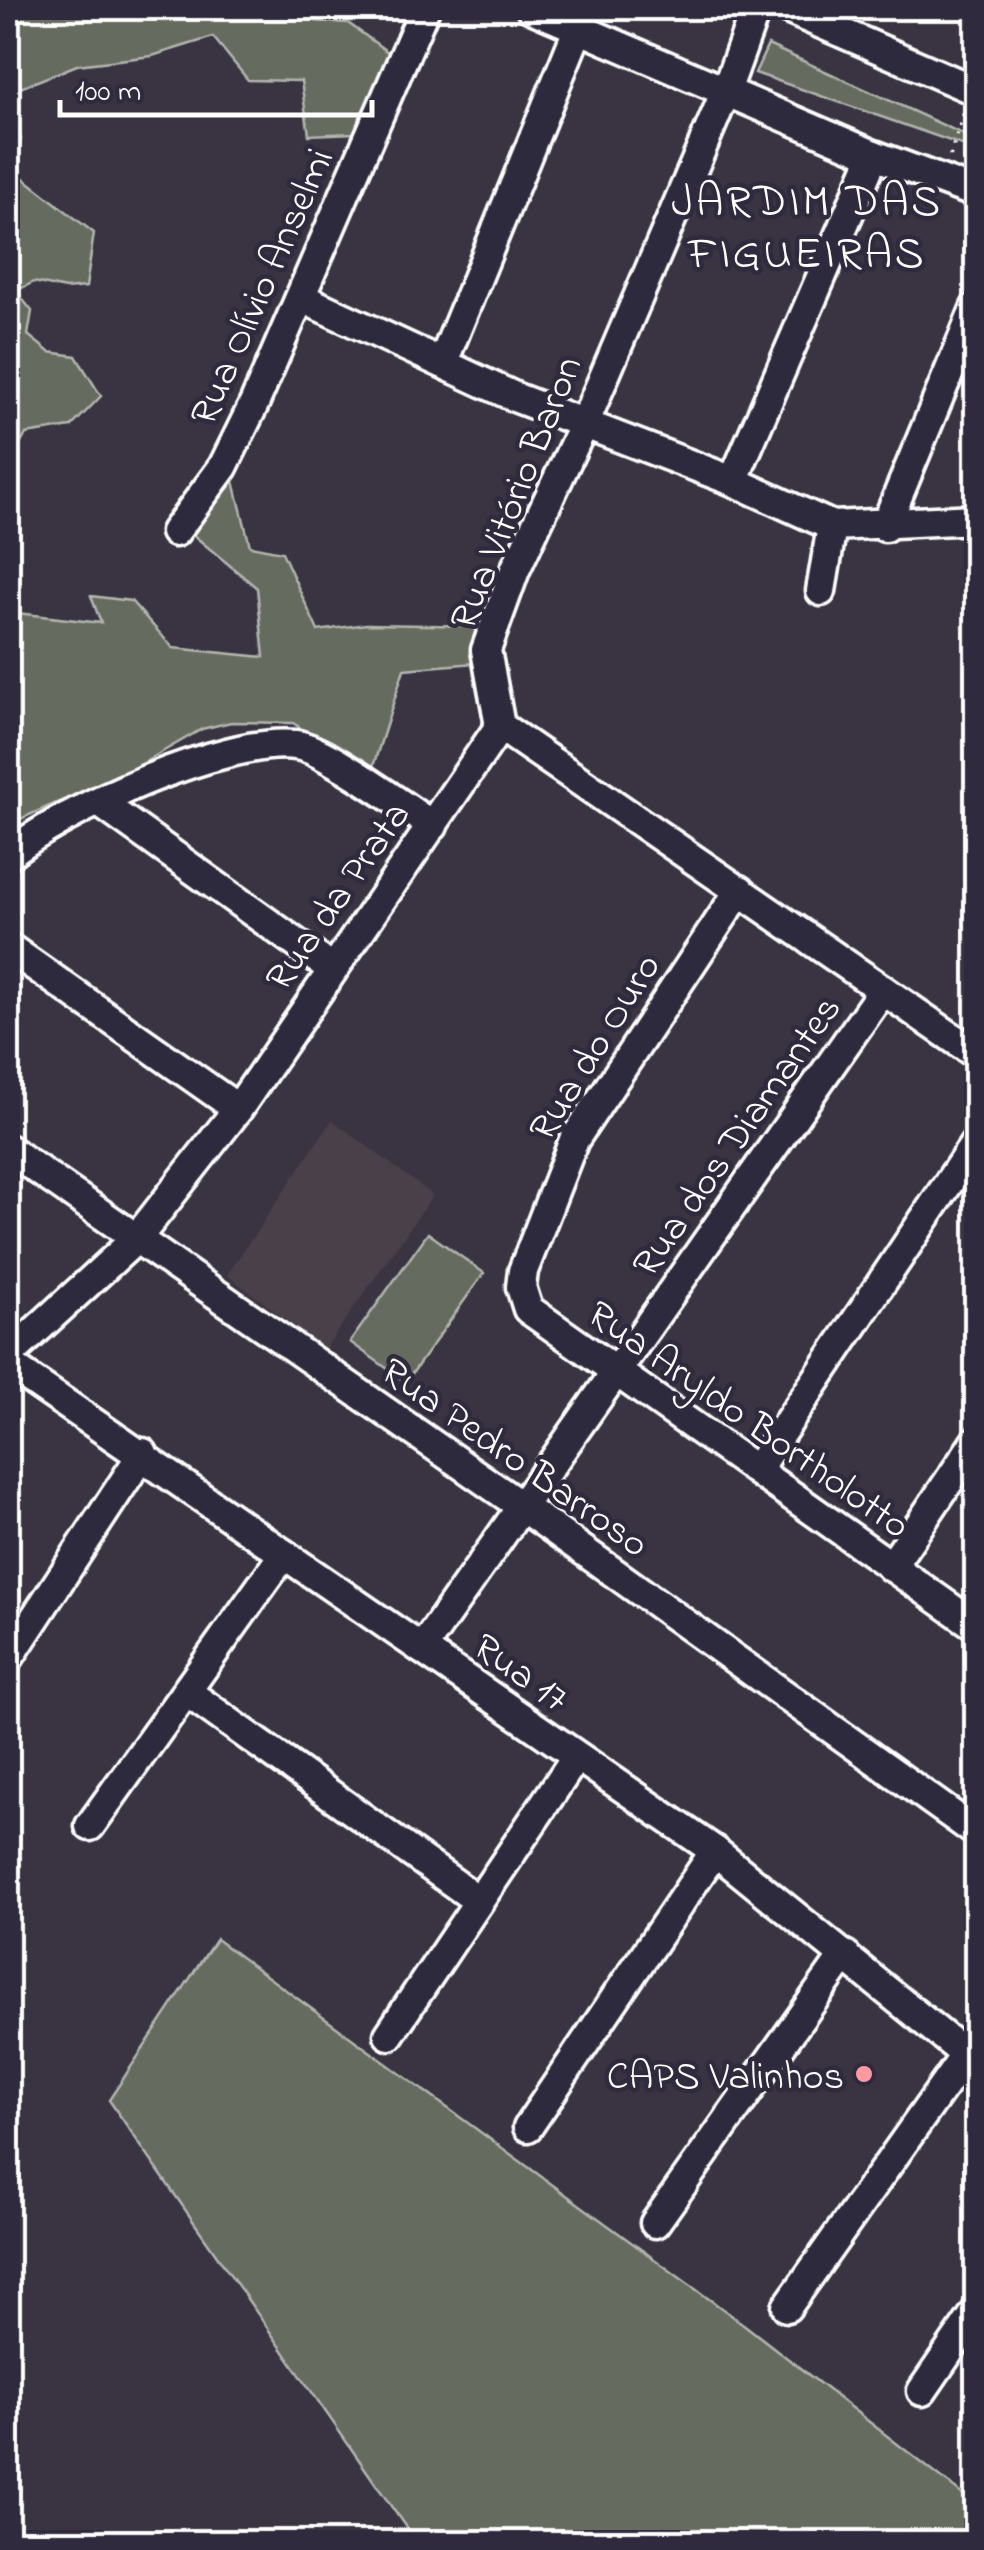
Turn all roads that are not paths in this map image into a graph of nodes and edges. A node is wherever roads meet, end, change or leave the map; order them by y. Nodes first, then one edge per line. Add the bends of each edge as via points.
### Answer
1 (425, 8) edge
2 (531, 8) edge
3 (756, 8) edge
4 (785, 8) edge
5 (849, 19) edge
6 (578, 26) junction
7 (726, 91) junction
8 (974, 91) edge
9 (874, 155) junction
10 (976, 193) edge
11 (302, 298) junction
12 (976, 307) edge
13 (442, 362) junction
14 (584, 424) junction
15 (733, 481) junction
16 (976, 519) edge
17 (832, 526) junction
18 (886, 527) junction
19 (175, 532) dead end
20 (822, 590) dead end
21 (500, 726) junction
22 (100, 802) junction
23 (433, 826) junction
24 (8, 855) edge
25 (740, 890) junction
26 (8, 947) edge
27 (331, 968) junction
28 (883, 990) junction
29 (976, 1054) edge
30 (238, 1110) junction
31 (976, 1142) edge
32 (8, 1149) edge
33 (137, 1238) junction
34 (528, 1309) joint
35 (8, 1356) edge
36 (8, 1364) edge
37 (618, 1374) junction
38 (143, 1453) junction
39 (973, 1455) edge
40 (756, 1470) junction
41 (521, 1506) junction
42 (284, 1554) junction
43 (891, 1567) junction
44 (976, 1626) edge
45 (422, 1649) junction
46 (8, 1659) edge
47 (187, 1692) junction
48 (576, 1757) junction
49 (90, 1826) dead end
50 (976, 1832) edge
51 (715, 1852) junction
52 (476, 1899) junction
53 (845, 1954) junction
54 (389, 2034) dead end
55 (973, 2052) edge
56 (528, 2128) dead end
57 (655, 2223) dead end
58 (787, 2307) dead end
59 (976, 2312) edge
60 (922, 2391) dead end

1 - 11 street, Rua Olívio Anselmi
2 - 6 street
3 - 7 street, Rua Vitório Baron
4 - 5 street
5 - 8 street
6 - 7 street
6 - 13 street
7 - 9 street
7 - 14 street, Rua Vitório Baron
9 - 10 street
9 - 15 street
11 - 13 street
11 - 19 street, Rua Olívio Anselmi via 222,467
12 - 18 street
13 - 14 street
14 - 15 street
14 - 21 street, Rua Vitório Baron via 486,650
15 - 17 street
16 - 18 street
17 - 18 street
17 - 20 street
21 - 23 street, Rua da Prata
21 - 25 street
22 - 23 street via 196,764 266,746 299,745
22 - 24 street via 54,822
22 - 27 street
23 - 27 street, Rua da Prata
25 - 28 street
25 - 34 street, Rua do Ouro via 574,1140 524,1272 520,1287
26 - 30 street
27 - 30 street, Rua da Prata
28 - 29 street
28 - 37 street, Rua dos Diamantes
30 - 33 street, Rua da Prata
31 - 40 street
32 - 33 street, Rua Pedro Barroso
33 - 35 street, Rua da Prata
33 - 41 street, Rua Pedro Barroso
34 - 37 street, Rua Aryldo Bortholotto
36 - 38 street, Rua 17
37 - 40 street, Rua Aryldo Bortholotto
37 - 41 street, Rua dos Diamantes
38 - 42 street, Rua 17
38 - 46 street
39 - 43 street
40 - 43 street, Rua Aryldo Bortholotto
41 - 45 street, Rua dos Diamantes
41 - 50 street, Rua Pedro Barroso
42 - 45 street, Rua 17
42 - 47 street
43 - 44 street, Rua Aryldo Bortholotto
45 - 48 street, Rua 17
47 - 49 street
47 - 52 street
48 - 51 street, Rua 17
48 - 52 street
51 - 53 street, Rua 17
51 - 56 street
52 - 54 street
53 - 55 street, Rua 17
53 - 57 street
55 - 58 street
59 - 60 street

